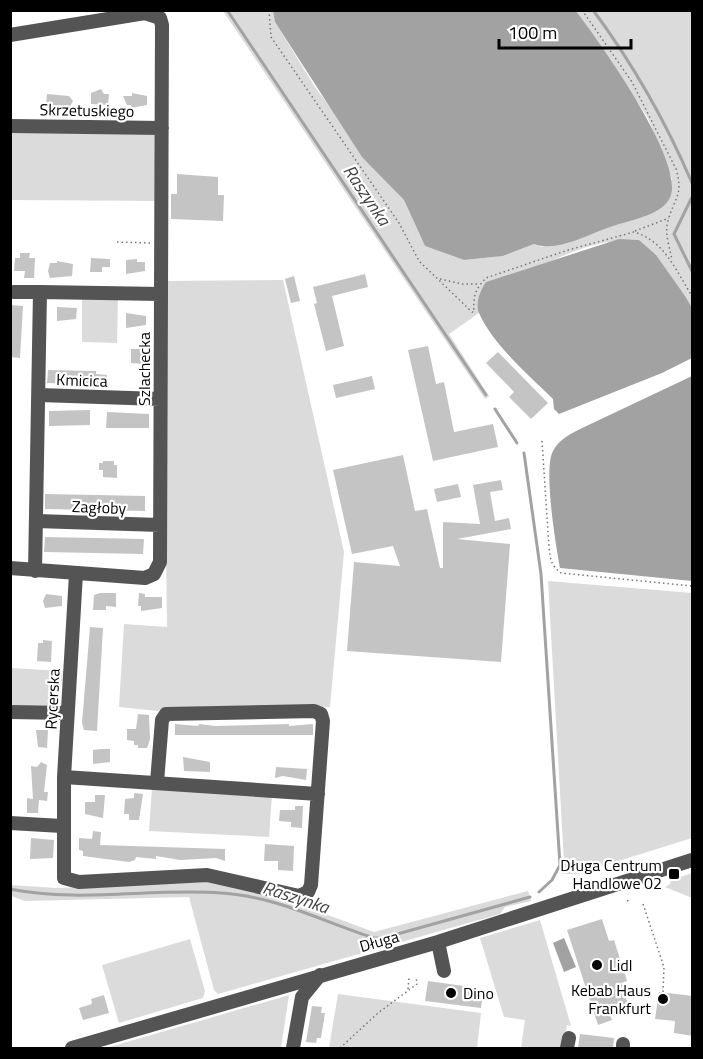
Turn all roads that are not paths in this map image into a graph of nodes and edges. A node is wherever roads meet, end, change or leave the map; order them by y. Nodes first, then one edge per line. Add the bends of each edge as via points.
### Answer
1 (10, 35) edge
2 (10, 126) edge
3 (162, 128) junction
4 (10, 292) edge
5 (40, 292) junction
6 (161, 294) junction
7 (39, 395) junction
8 (160, 399) junction
9 (36, 521) junction
10 (160, 525) junction
11 (10, 568) edge
12 (35, 571) junction
13 (75, 574) junction
14 (10, 712) edge
15 (67, 713) junction
16 (64, 777) junction
17 (156, 782) junction
18 (318, 794) junction
19 (10, 824) edge
20 (62, 826) junction
21 (693, 860) edge
22 (438, 942) junction
23 (444, 971) dead end
24 (320, 975) junction
25 (72, 1048) edge
26 (293, 1048) edge

1 - 3 street, Szlachecka via 145,13 160,18
2 - 3 street, Skrzetuskiego
3 - 6 street, Szlachecka
4 - 5 street
5 - 6 street
5 - 7 street
6 - 8 street, Szlachecka
7 - 8 street, Kmicica
7 - 9 street
8 - 10 street, Szlachecka
9 - 10 street, Zagłoby
9 - 12 street
10 - 13 street, Szlachecka via 160,562 154,574
11 - 12 street, Szlachecka
12 - 13 street, Szlachecka
13 - 15 street, Rycerska
14 - 15 street
15 - 16 street, Rycerska
16 - 17 street
16 - 20 street, Rycerska
17 - 18 street
17 - 18 street via 162,720 166,714 314,711 321,714 323,721
18 - 20 street, Rycerska via 311,885 303,896 207,875 79,882 64,878
19 - 20 street
21 - 22 street, Długa
22 - 23 street
22 - 24 street, Długa
24 - 25 street, Długa
24 - 26 street via 302,997

